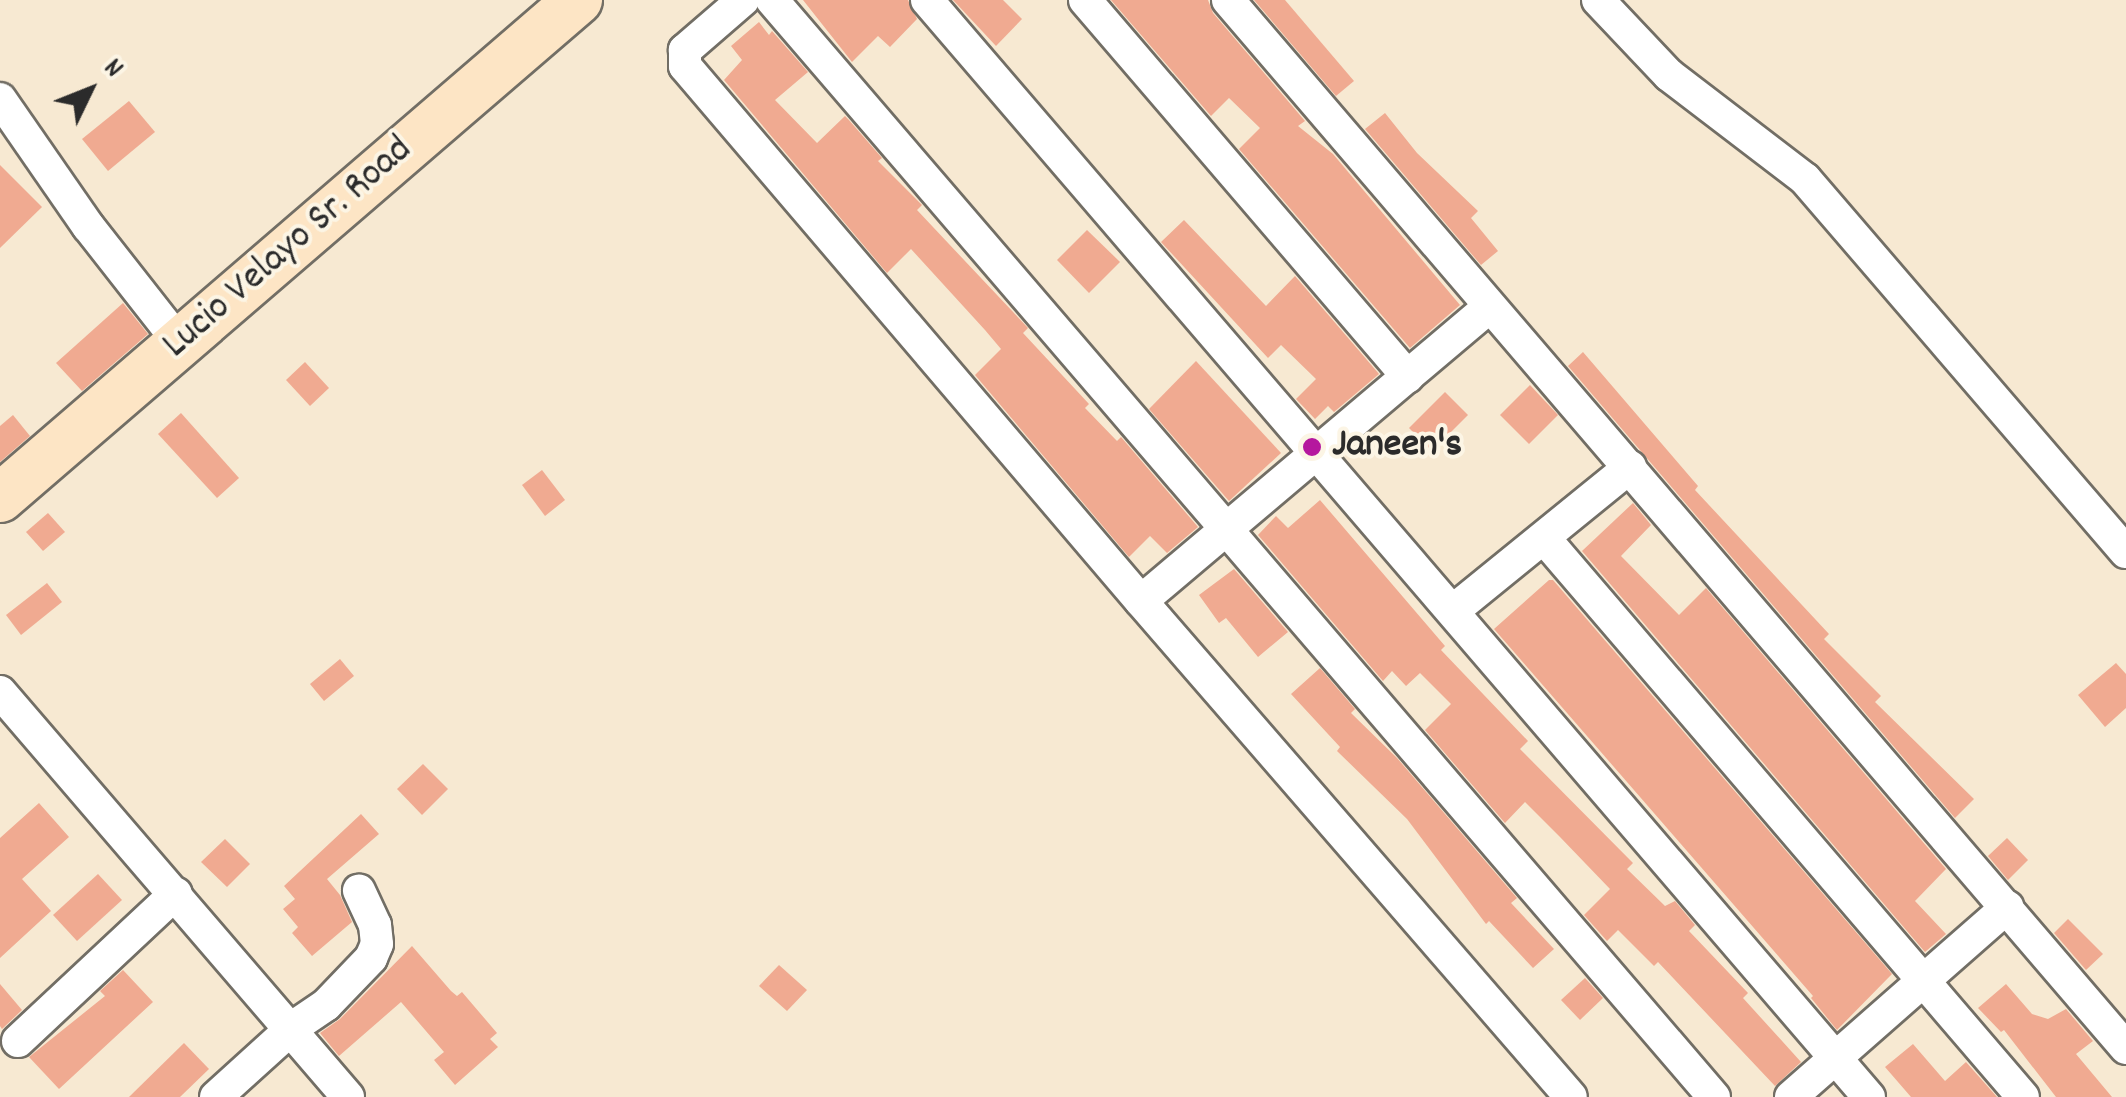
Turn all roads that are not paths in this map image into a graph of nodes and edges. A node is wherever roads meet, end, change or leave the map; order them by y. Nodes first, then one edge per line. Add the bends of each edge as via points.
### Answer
1 (578, 0) edge
2 (744, 0) edge
3 (772, 0) edge
4 (927, 0) edge
5 (1085, 0) edge
6 (1228, 0) edge
7 (1598, 0) edge
8 (0, 99) edge
9 (1488, 308) junction
10 (179, 342) junction
11 (1408, 377) junction
12 (1318, 453) junction
13 (1630, 467) junction
14 (0, 498) edge
15 (1226, 530) junction
16 (1544, 538) junction
17 (2126, 552) edge
18 (1141, 601) junction
19 (1454, 610) junction
20 (0, 692) edge
21 (359, 890) dead end
22 (176, 893) junction
23 (2007, 908) junction
24 (1922, 982) junction
25 (292, 1028) junction
26 (18, 1041) dead end
27 (2126, 1048) edge
28 (1836, 1059) junction
29 (216, 1097) edge
30 (348, 1097) edge
31 (1571, 1097) edge
32 (1714, 1097) edge
33 (1791, 1097) edge
34 (1868, 1097) edge
35 (2022, 1097) edge

1 - 10 main road, Lucio Velayo Sr. Road
2 - 18 street via 685,50 685,66
3 - 15 street
4 - 12 street
5 - 11 street
6 - 9 street
7 - 17 street via 1669,74 1805,179
8 - 10 street
9 - 11 street
9 - 13 street
10 - 14 main road, Lucio Velayo Sr. Road
11 - 12 street
12 - 15 street
12 - 19 street
13 - 16 street
13 - 23 street
15 - 18 street
15 - 32 street
16 - 19 street
16 - 24 street
18 - 31 street
19 - 28 street
20 - 22 street
21 - 25 street via 375,925 371,958 326,1005
22 - 25 street
22 - 26 street
23 - 24 street
23 - 27 street
24 - 28 street
24 - 35 street
25 - 29 street
25 - 30 street
28 - 33 street
28 - 34 street

